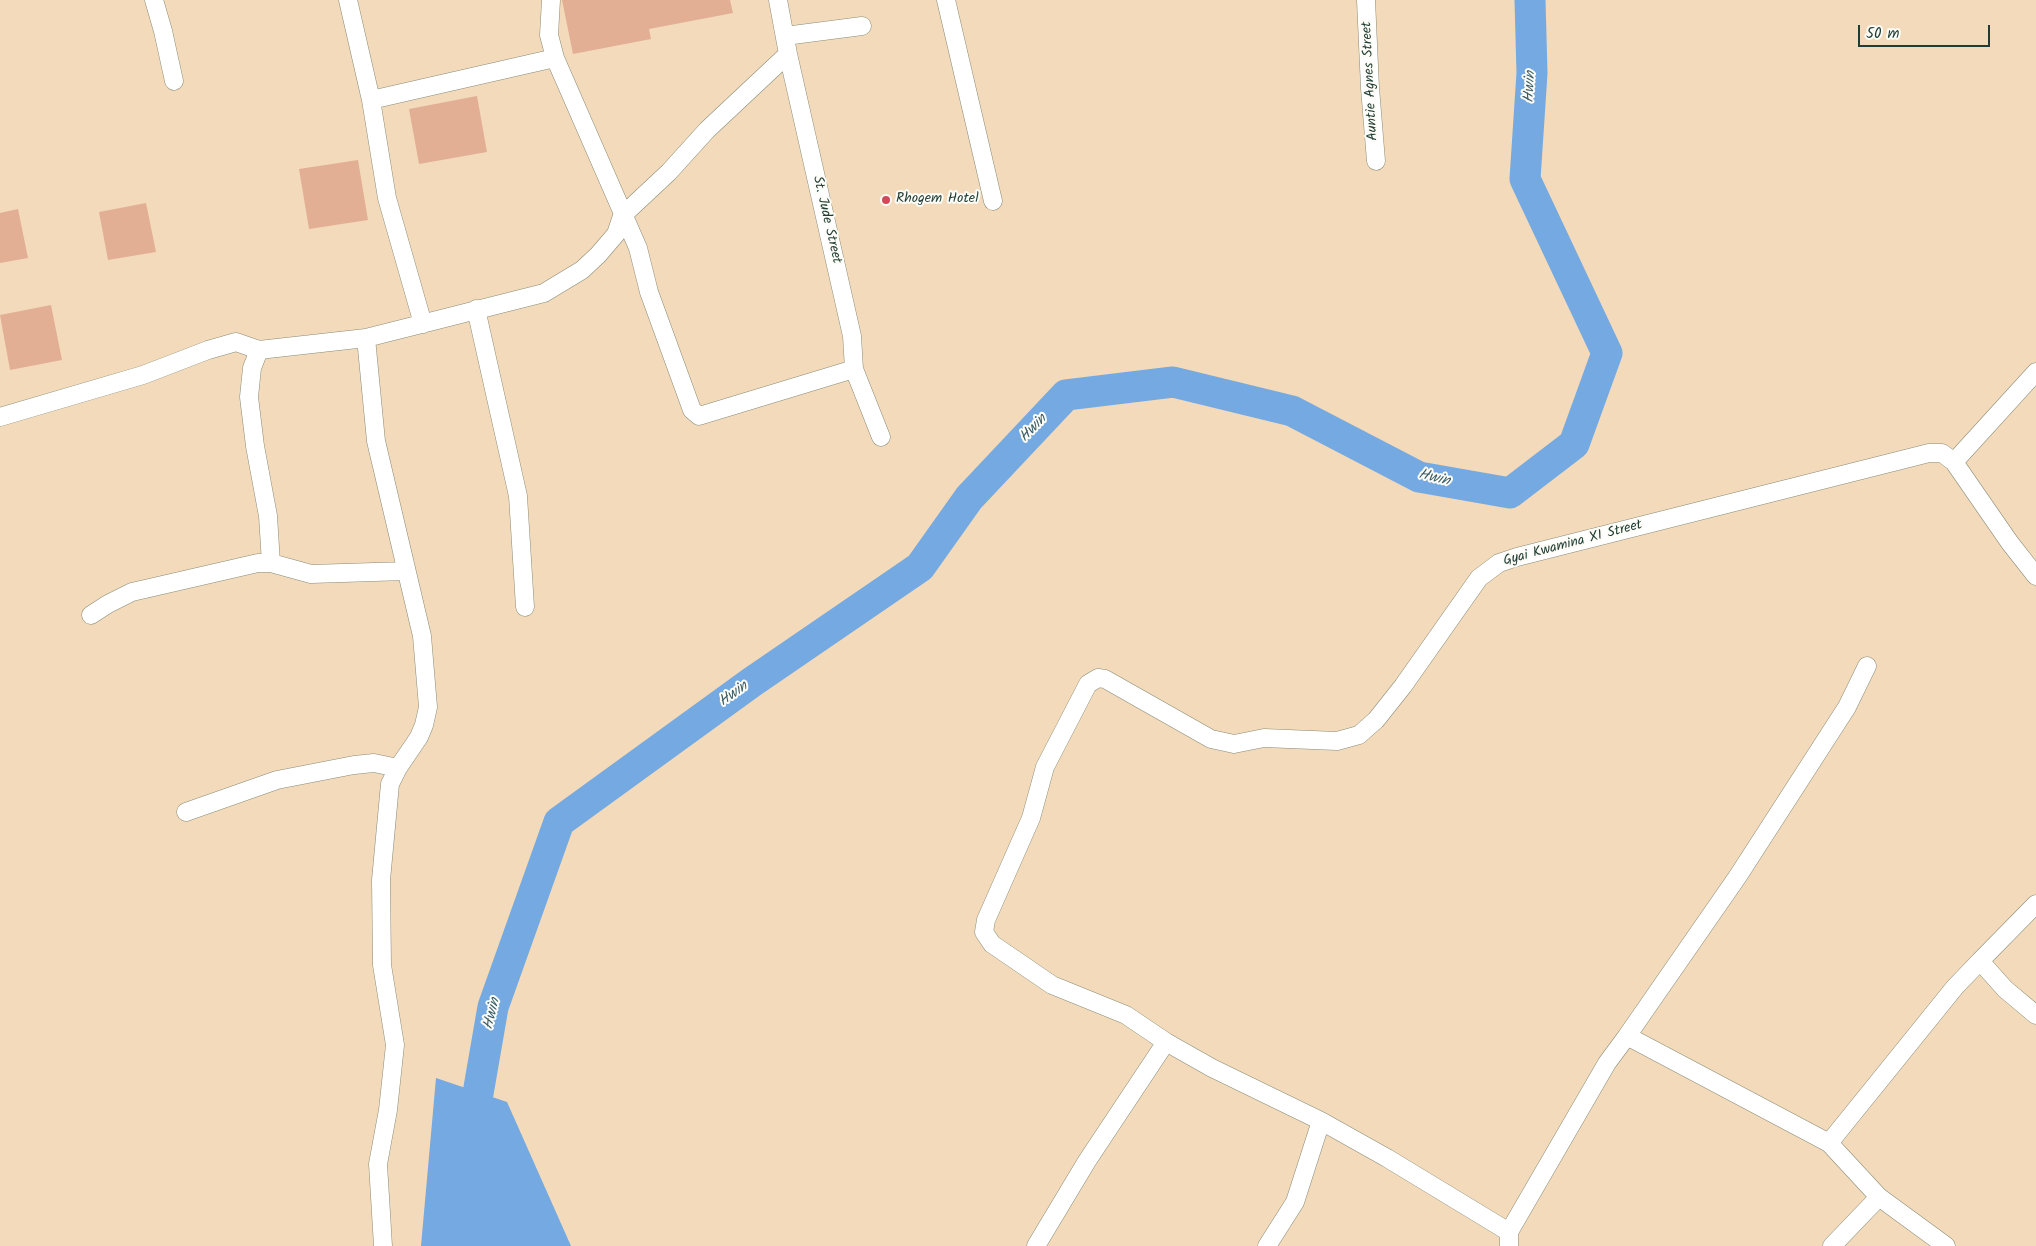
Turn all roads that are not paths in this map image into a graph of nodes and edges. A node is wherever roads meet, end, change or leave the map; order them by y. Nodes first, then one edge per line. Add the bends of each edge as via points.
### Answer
1 (154, 0) edge
2 (348, 0) edge
3 (551, 0) edge
4 (778, 0) edge
5 (946, 0) edge
6 (1366, 0) edge
7 (862, 26) dead end
8 (785, 36) junction
9 (788, 54) junction
10 (555, 58) junction
11 (174, 81) dead end
12 (371, 100) junction
13 (1376, 161) dead end
14 (994, 201) dead end
15 (622, 216) junction
16 (476, 309) junction
17 (423, 324) junction
18 (366, 338) junction
19 (259, 350) junction
20 (854, 369) junction
21 (2036, 372) edge
22 (0, 417) edge
23 (881, 436) dead end
24 (1954, 462) junction
25 (272, 562) junction
26 (406, 571) junction
27 (2036, 576) edge
28 (525, 607) dead end
29 (91, 615) dead end
30 (1867, 666) dead end
31 (398, 768) junction
32 (186, 812) dead end
33 (2036, 904) edge
34 (1980, 961) junction
35 (2036, 1015) edge
36 (1628, 1036) junction
37 (1166, 1042) junction
38 (1321, 1121) junction
39 (1829, 1143) junction
40 (1879, 1197) junction
41 (1509, 1239) edge
42 (383, 1246) edge
43 (1036, 1246) edge
44 (1267, 1246) edge
45 (1832, 1246) edge
46 (1946, 1246) edge

1 - 11 street
2 - 12 street
3 - 10 street via 549,35
4 - 8 street, St. Jude Street
5 - 14 street
6 - 13 street, Auntie Agnes Street
7 - 8 street
8 - 9 street, St. Jude Street
9 - 15 street
9 - 20 street, St. Jude Street via 852,336
10 - 12 street
10 - 15 street
12 - 17 street via 386,198
15 - 16 street via 616,234 598,255 563,283 544,293
15 - 20 street via 638,248 649,292 695,414 699,416
16 - 17 street
16 - 28 street via 518,496
17 - 18 street
18 - 19 street
18 - 26 street via 376,441
19 - 22 street via 236,342 143,375
19 - 25 street via 252,368 249,397
20 - 23 street, St. Jude Street
21 - 24 street
24 - 27 street
24 - 37 street, Gyai Kwamina XI Street via 1942,453 1929,453 1499,563 1479,578 1376,720 1359,735 1337,741 1264,738 1234,744 1211,739 1105,678 1088,684 1045,767 1031,818 986,920 984,932 992,944 1052,985 1126,1015
25 - 26 street via 311,574
25 - 29 street via 146,588 116,599
26 - 31 street via 422,636 428,707 419,737
30 - 36 street via 1848,707 1738,876
31 - 32 street via 354,765 277,780
31 - 42 street via 390,784 380,880 382,965 394,1045 388,1110 378,1164
33 - 34 street
34 - 35 street via 2005,989
34 - 39 street via 1955,987
36 - 39 street
36 - 41 street via 1607,1063
37 - 38 street
37 - 43 street via 1087,1161
38 - 41 street via 1387,1158
38 - 44 street via 1295,1202
39 - 40 street
40 - 45 street
40 - 46 street

